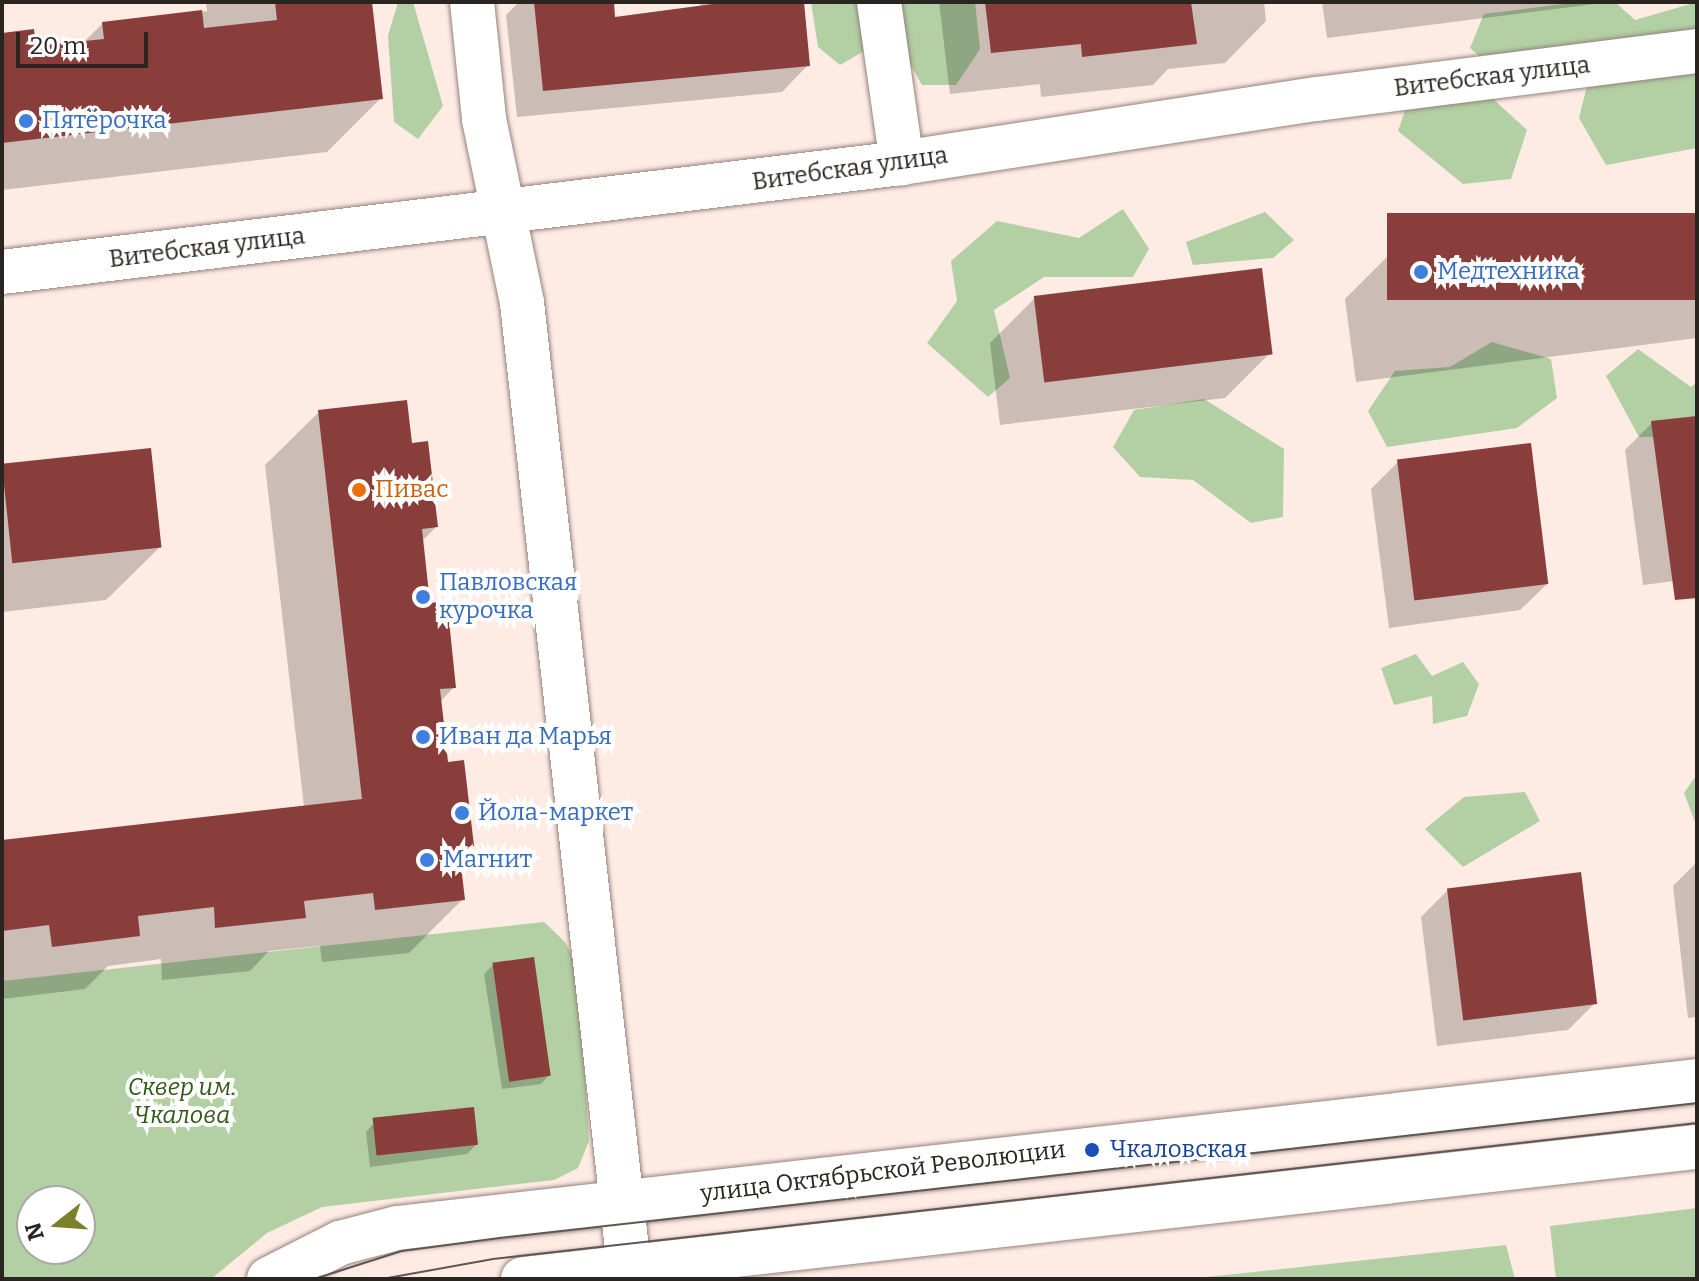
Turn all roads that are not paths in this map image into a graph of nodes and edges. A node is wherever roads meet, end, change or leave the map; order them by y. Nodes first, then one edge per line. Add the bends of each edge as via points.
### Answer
1 (472, 2) edge
2 (879, 2) edge
3 (1697, 51) edge
4 (902, 163) junction
5 (502, 215) junction
6 (2, 272) edge
7 (1697, 1081) edge
8 (1507, 1102) junction
9 (1389, 1115) junction
10 (1697, 1147) edge
11 (1513, 1167) junction
12 (1396, 1181) junction
13 (620, 1202) junction
14 (629, 1267) junction
15 (269, 1279) edge
16 (523, 1279) edge

1 - 5 street
2 - 4 street
3 - 4 street, Витебская улица via 1317,99
4 - 5 street, Витебская улица
5 - 6 street, Витебская улица
5 - 13 street via 522,303
7 - 8 street, улица Октябрьской Революции
8 - 9 street, улица Октябрьской Революции
8 - 11 street
9 - 12 street
9 - 13 street, улица Октябрьской Революции
10 - 11 street
11 - 12 street
12 - 14 street
13 - 14 street
13 - 15 street, улица Октябрьской Революции via 397,1228 327,1249
14 - 16 street

